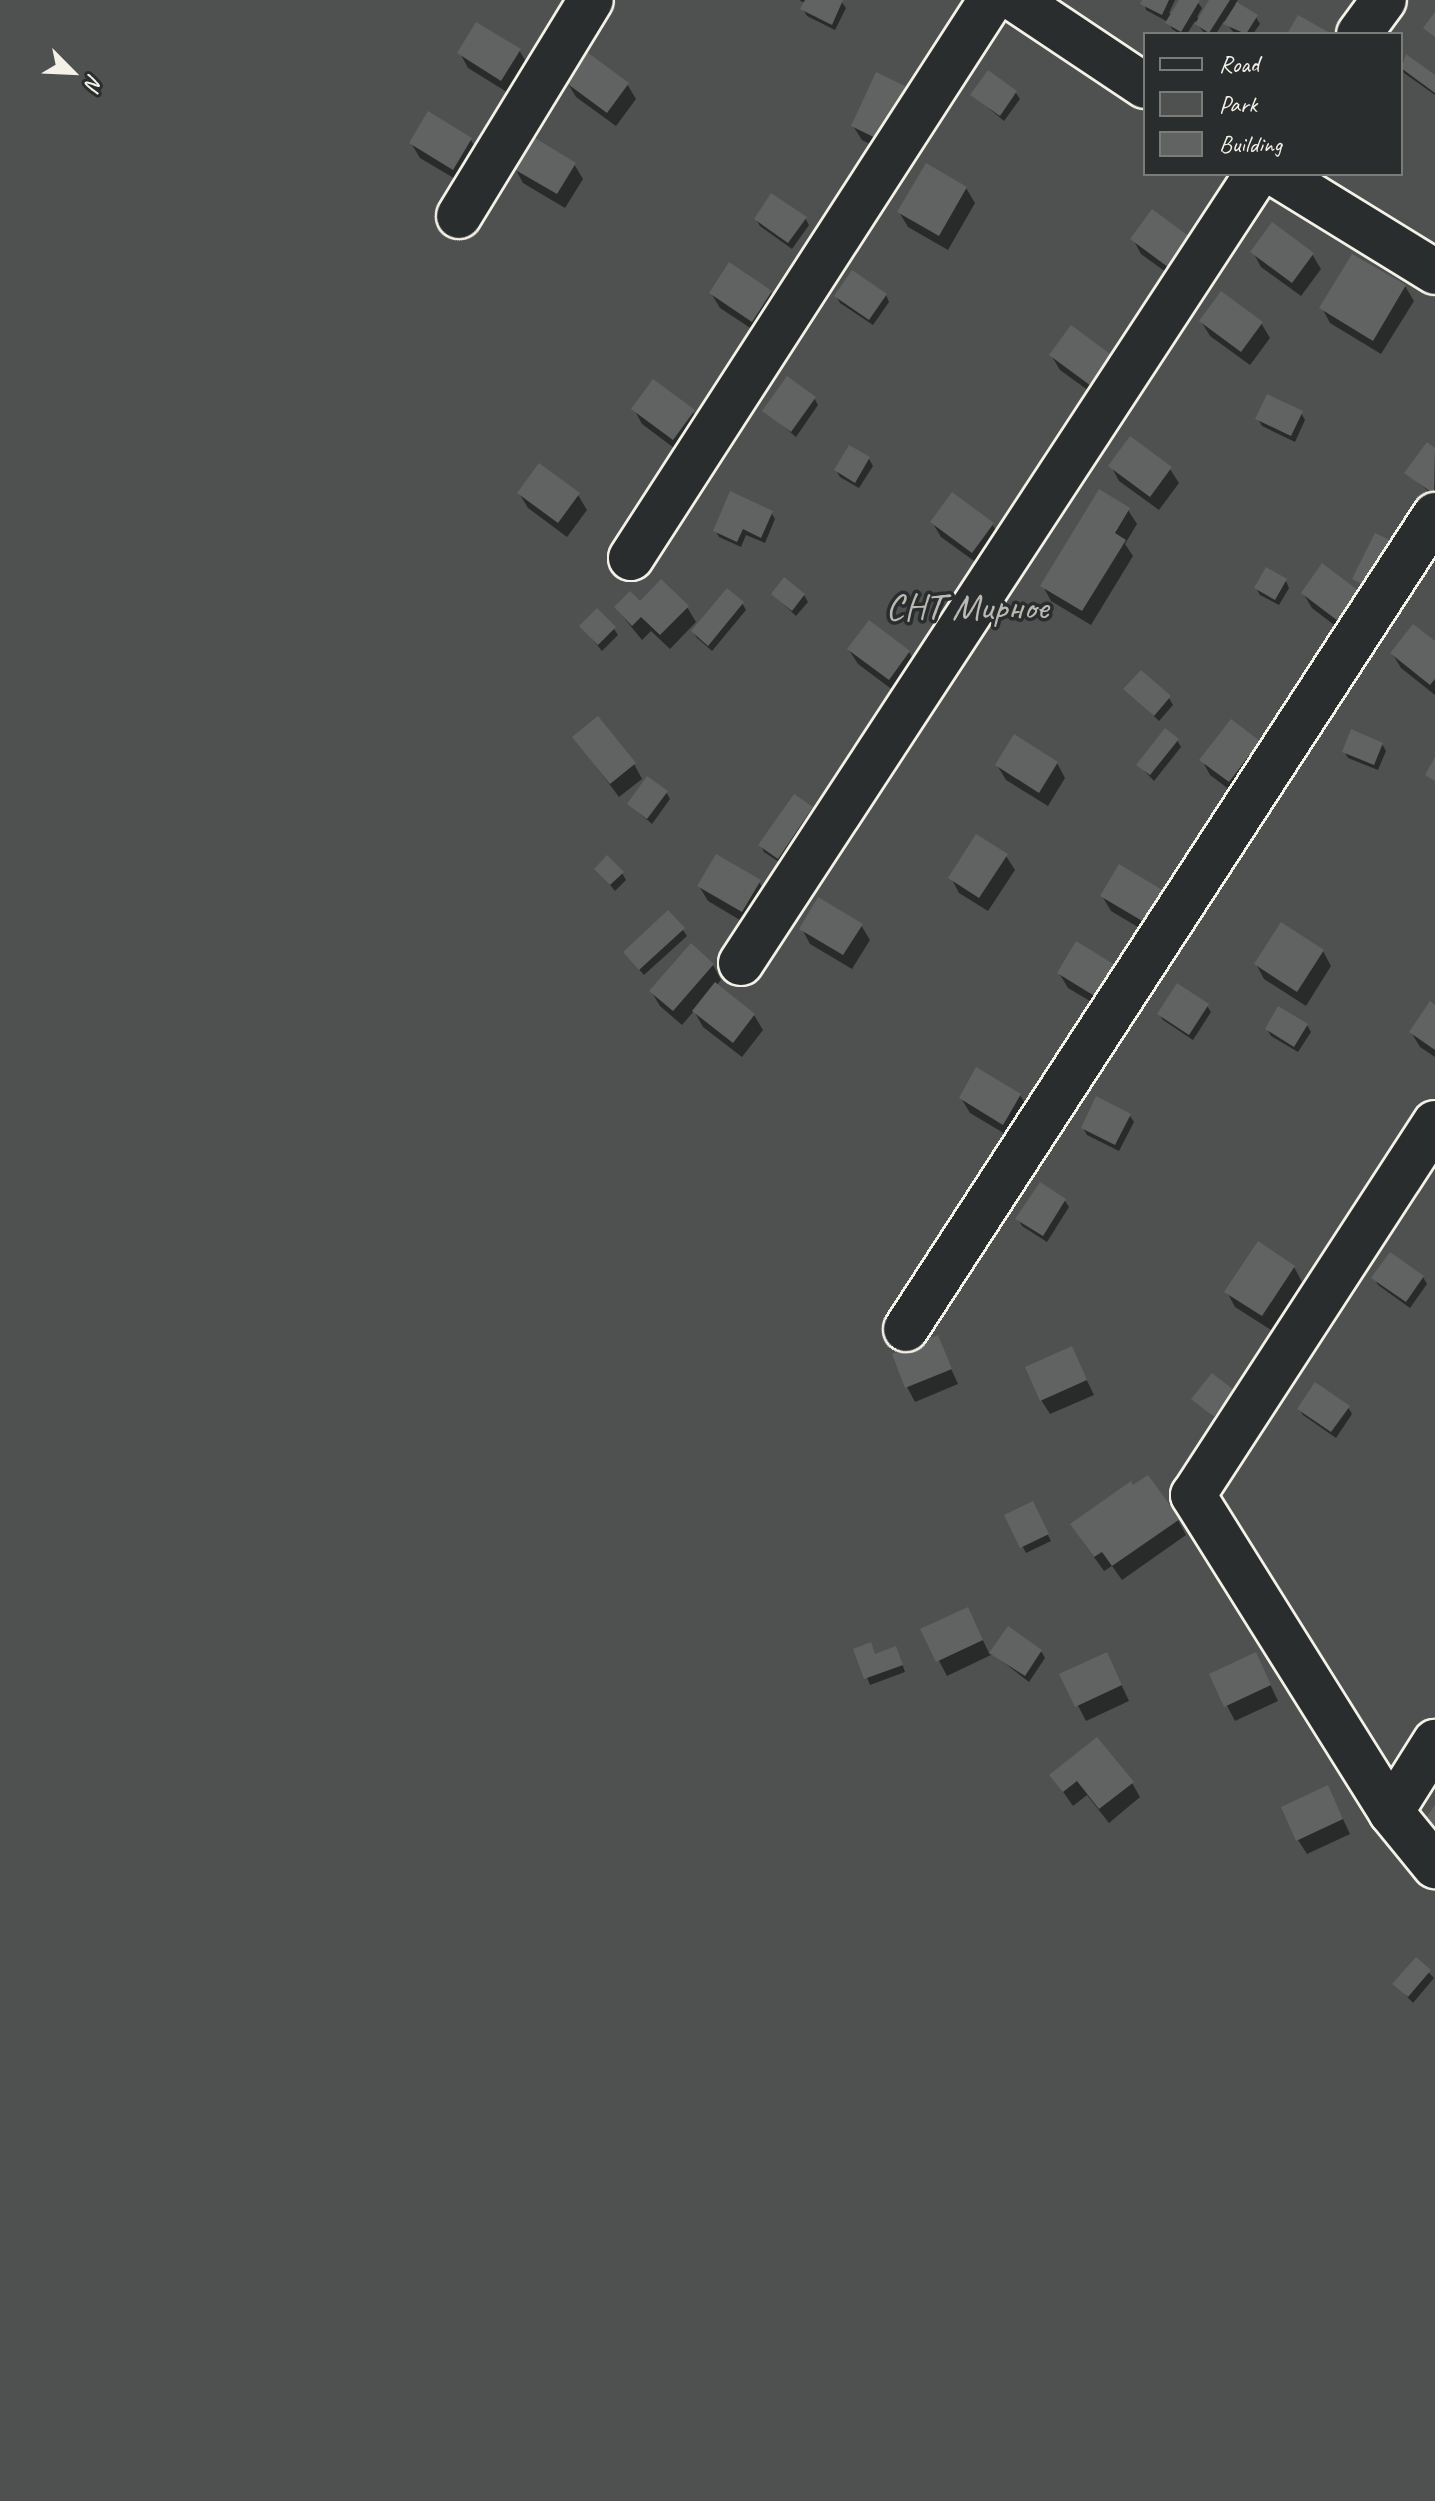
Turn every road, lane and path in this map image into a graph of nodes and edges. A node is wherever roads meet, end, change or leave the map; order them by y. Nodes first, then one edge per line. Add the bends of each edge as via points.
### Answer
1 (591, 0) edge
2 (991, 0) edge
3 (1016, 0) edge
4 (1384, 0) edge
5 (1360, 32) edge
6 (1143, 85) edge
7 (1256, 176) edge
8 (1279, 176) edge
9 (459, 216) dead end
10 (1435, 272) edge
11 (1435, 515) edge
12 (631, 558) dead end
13 (741, 963) dead end
14 (1435, 1123) edge
15 (906, 1329) dead end
16 (1435, 1742) edge
17 (1391, 1812) junction
18 (1435, 1866) edge

1 - 9 street
2 - 12 street
3 - 6 street
4 - 5 street
7 - 13 street
8 - 10 street
11 - 15 street
14 - 17 street via 1193,1495
16 - 17 street
17 - 18 street

